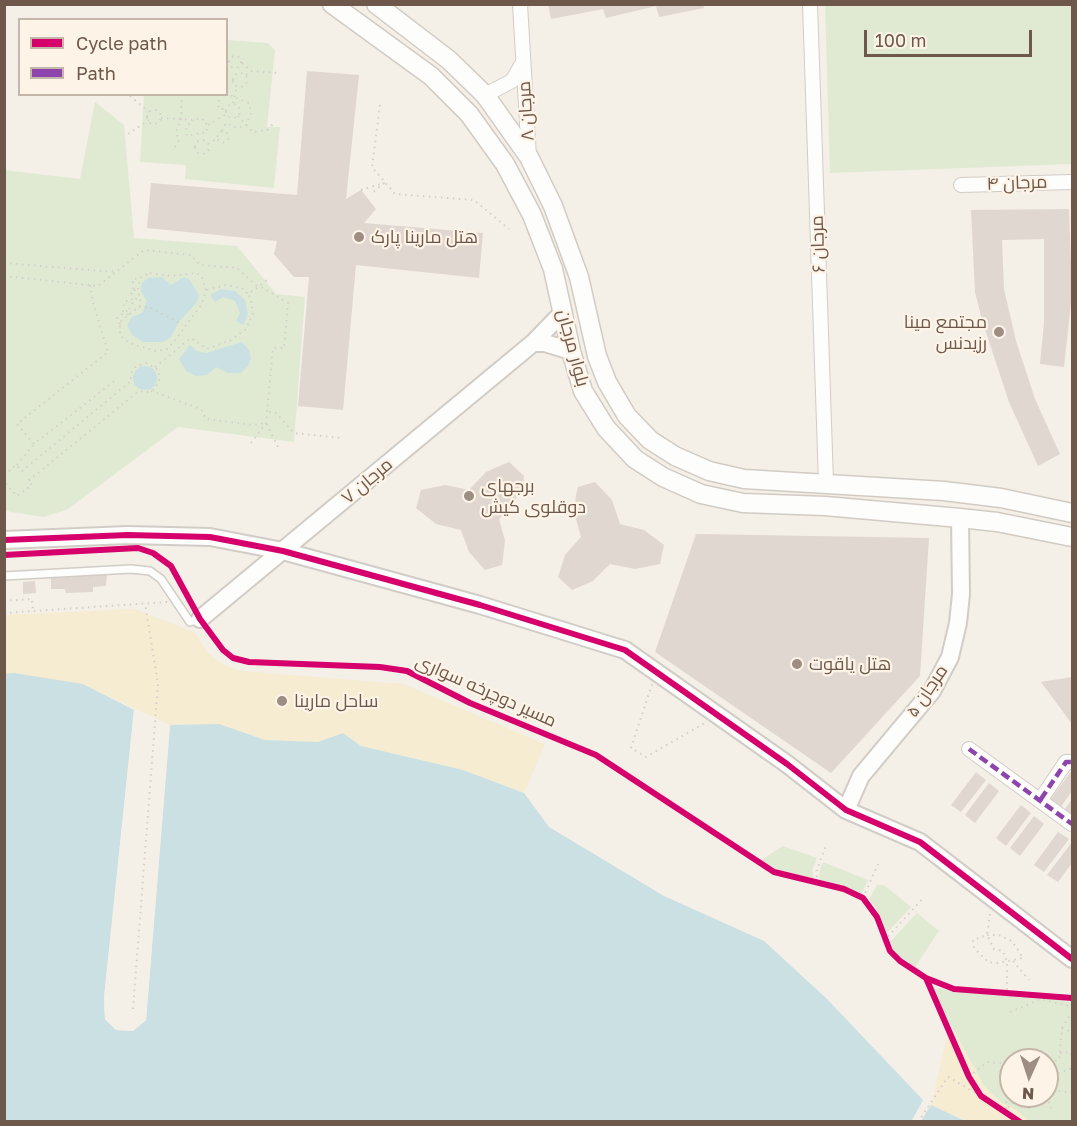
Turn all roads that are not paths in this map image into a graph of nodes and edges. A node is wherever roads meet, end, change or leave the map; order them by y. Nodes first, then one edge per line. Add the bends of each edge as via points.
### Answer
1 (332, 4) edge
2 (376, 4) edge
3 (520, 4) edge
4 (810, 4) edge
5 (522, 64) junction
6 (485, 95) junction
7 (529, 157) junction
8 (1072, 182) edge
9 (961, 185) dead end
10 (563, 312) junction
11 (533, 343) junction
12 (571, 351) junction
13 (826, 483) junction
14 (825, 506) junction
15 (1072, 513) edge
16 (960, 518) junction
17 (1072, 537) edge
18 (4, 540) edge
19 (283, 550) junction
20 (4, 576) edge
21 (200, 619) joint
22 (969, 749) dead end
23 (1072, 762) edge
24 (1041, 799) junction
25 (846, 810) junction
26 (1072, 824) edge
27 (1072, 959) edge

1 - 10 main road, بلوار مرجان via 431,76 469,114 506,164 532,214 553,269
2 - 6 main road, بلوار مرجان via 450,60
3 - 5 street, مرجان ۸
4 - 13 street, مرجان ۶
5 - 6 street, مرجان ۸ via 512,81
5 - 7 street, مرجان ۸
6 - 7 main road, بلوار مرجان
7 - 13 main road, بلوار مرجان via 553,206 579,277 597,356 627,416 650,440 709,471 744,479
8 - 9 street, مرجان ۴
10 - 11 street, مرجان ۷
10 - 12 main road, بلوار مرجان
11 - 12 street
11 - 19 street, مرجان ۷
12 - 14 main road, بلوار مرجان via 584,391 606,428 635,459 663,477 701,494 743,503
13 - 14 main road
13 - 15 main road, بلوار مرجان via 944,491
14 - 16 main road, بلوار مرجان
16 - 17 main road, بلوار مرجان
16 - 25 street, مرجان ۵ via 961,594 950,657 932,691 861,776
18 - 19 street via 128,535 210,537
19 - 21 street, مرجان ۷
19 - 25 street via 625,650
20 - 21 lane via 150,571 161,579 190,622
22 - 24 street
23 - 24 street via 1066,762
24 - 26 street
25 - 27 street via 920,842

